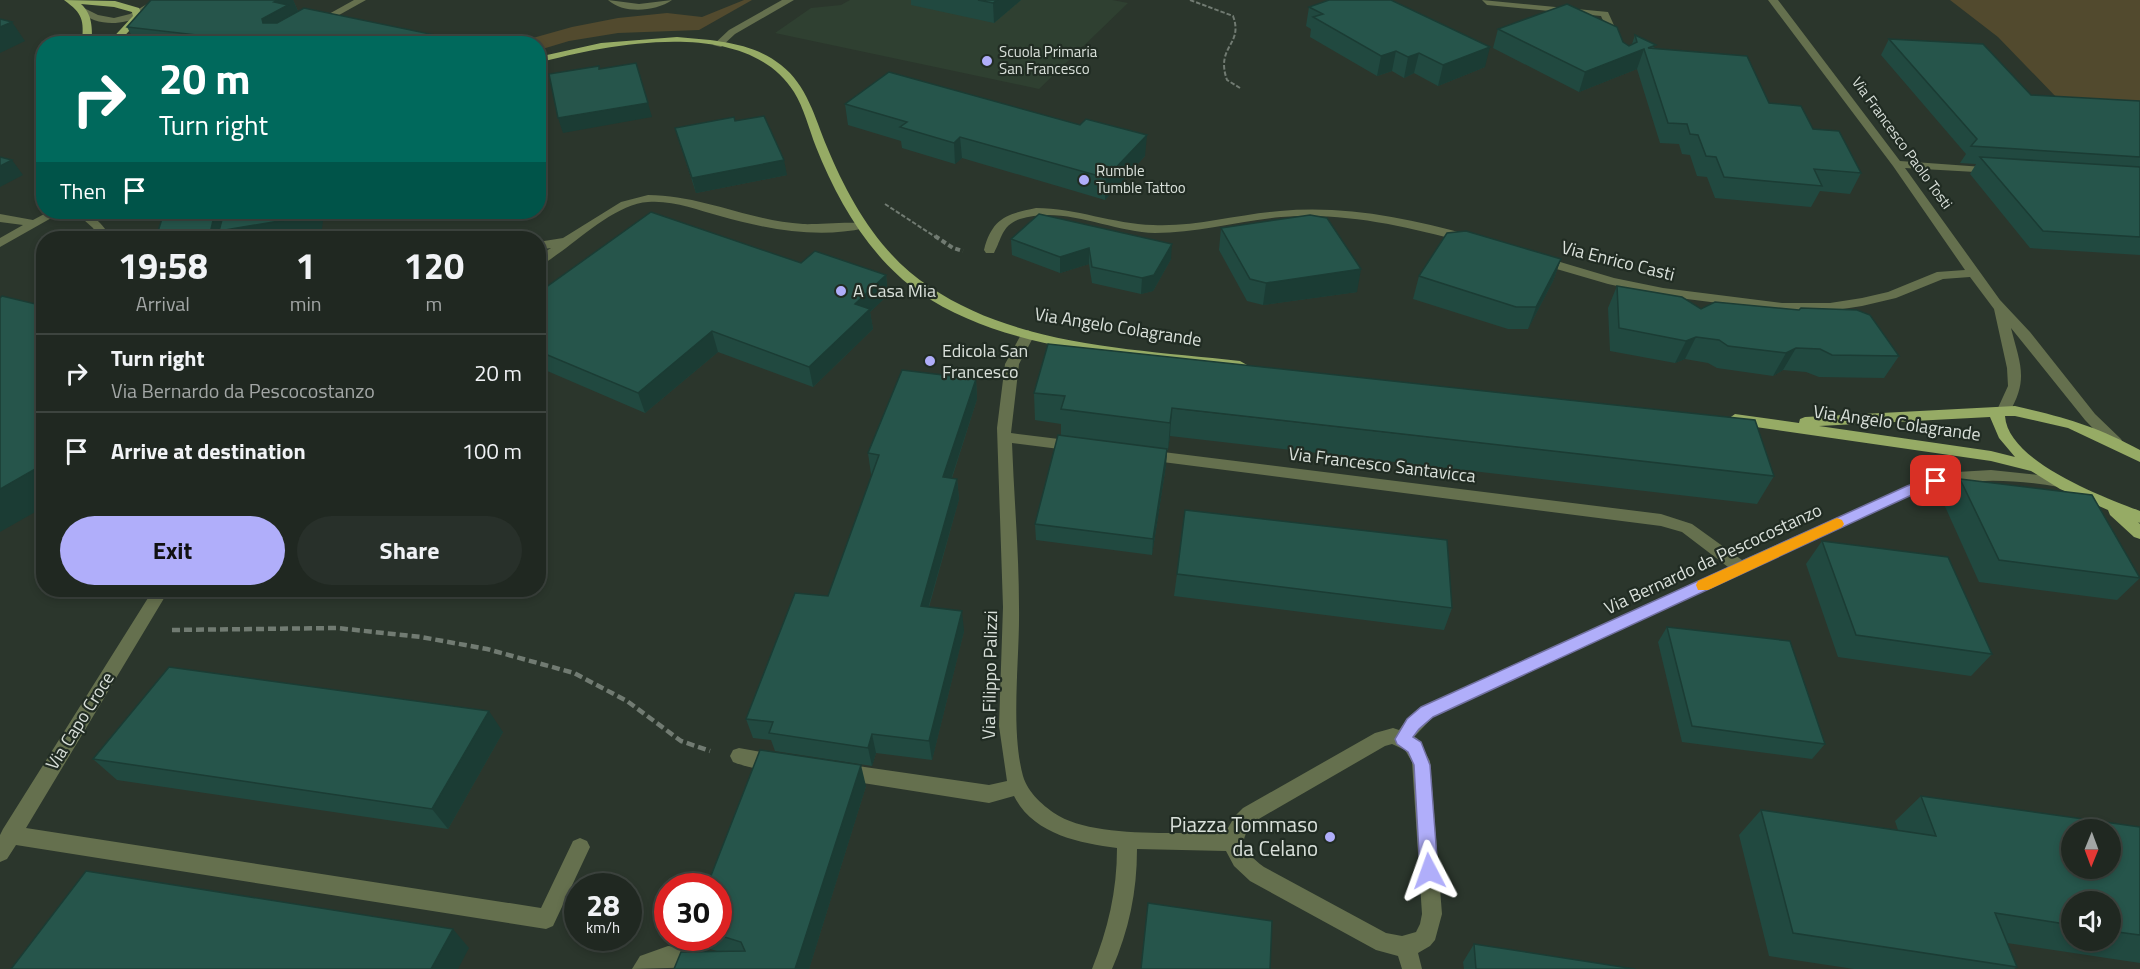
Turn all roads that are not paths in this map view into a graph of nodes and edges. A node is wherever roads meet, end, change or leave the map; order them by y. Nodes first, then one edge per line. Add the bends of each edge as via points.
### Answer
1 (69, 0) edge
2 (160, 0) edge
3 (361, 0) edge
4 (612, 0) edge
5 (667, 0) edge
6 (789, 0) edge
7 (1487, 0) edge
8 (1773, 0) edge
9 (84, 11) junction
10 (138, 16) junction
11 (87, 36) edge
12 (119, 36) edge
13 (294, 36) edge
14 (718, 45) junction
15 (1620, 51) edge
16 (546, 58) edge
17 (1897, 165) junction
18 (2001, 171) edge
19 (0, 218) edge
20 (44, 219) edge
21 (89, 219) edge
22 (35, 224) junction
23 (861, 225) junction
24 (101, 231) edge
25 (569, 241) junction
26 (1479, 242) edge
27 (0, 243) edge
28 (546, 245) edge
29 (990, 250) road end
30 (1523, 255) edge
31 (546, 257) edge
32 (1973, 273) junction
33 (2000, 309) junction
34 (1028, 334) junction
35 (1259, 368) edge
36 (2001, 412) junction
37 (1725, 418) edge
38 (1757, 422) junction
39 (1004, 437) junction
40 (2116, 443) junction
41 (1086, 447) edge
42 (1133, 453) edge
43 (2140, 457) edge
44 (2031, 466) junction
45 (2059, 482) junction
46 (2104, 501) junction
47 (2140, 517) edge
48 (2140, 533) edge
49 (1741, 568) junction
50 (157, 597) edge
51 (1403, 739) junction
52 (739, 756) road end
53 (797, 765) edge
54 (831, 770) edge
55 (1018, 787) junction
56 (10, 835) junction
57 (1127, 840) junction
58 (1232, 842) junction
59 (580, 847) dead end
60 (0, 853) edge
61 (1406, 947) junction
62 (719, 964) edge
63 (642, 969) edge
64 (1102, 969) edge
65 (1412, 969) edge

1 - 9 main road
1 - 10 main road via 129,6
2 - 10 street
3 - 13 street
4 - 5 street via 640,7
6 - 14 street via 740,27
7 - 15 street via 1605,14
8 - 17 street, Via Francesco Paolo Tosti
9 - 10 street via 108,20
9 - 11 main road
10 - 12 main road
14 - 16 main road, Via Angelo Colagrande via 672,39 629,41
14 - 23 main road, Via Angelo Colagrande via 764,58 790,80
17 - 18 street
17 - 32 street, Via Francesco Paolo Tosti
19 - 22 street
20 - 22 street
21 - 24 street
22 - 27 street
23 - 25 street via 833,230 789,227 651,198 627,203
23 - 34 main road, Via Angelo Colagrande via 891,264 926,291 962,310
25 - 28 street
25 - 31 street
26 - 29 street via 1404,221 1354,215 1284,214 1154,229 1047,212 1006,221 993,233
30 - 32 street, Via Enrico Casti via 1645,289 1782,307 1862,302 1892,295 1941,275
32 - 33 street, Via Francesco Paolo Tosti
33 - 36 street, Via Francesco Paolo Tosti via 2015,386
33 - 40 street, Via Francesco Paolo Tosti
34 - 35 main road, Via Angelo Colagrande
34 - 39 street, Via Filippo Palizzi via 1012,364
36 - 38 main road, Via Angelo Colagrande
36 - 40 main road, Via Angelo Colagrande via 2040,415
36 - 44 main road via 1998,422
37 - 38 main road, Via Angelo Colagrande
38 - 44 main road, Via Angelo Colagrande via 1991,456
39 - 41 street
39 - 55 street, Via Filippo Palizzi via 1011,607 1008,735
40 - 43 main road, Via Angelo Colagrande
42 - 49 street, Via Francesco Santavicca via 1661,520 1687,528
44 - 45 main road
45 - 46 main road
45 - 49 street, Via Bernardo da Pescocostanzo via 2003,476 1936,481
46 - 47 main road
46 - 48 main road
49 - 51 street, Via Bernardo da Pescocostanzo via 1427,712
50 - 56 street, Via Capo Croce
51 - 58 street via 1381,739 1250,814 1236,826
51 - 61 street via 1415,747 1422,765 1432,914 1426,937
52 - 53 street
54 - 55 street via 989,794
55 - 57 street, Via Filippo Palizzi via 1037,812 1056,824 1087,835
56 - 59 street via 546,919
56 - 60 street, Via Capo Croce
57 - 58 street, Via Filippo Palizzi
57 - 64 street via 1123,915
58 - 61 street via 1239,859 1257,874 1383,943
61 - 65 street
62 - 63 street via 669,956 655,959

